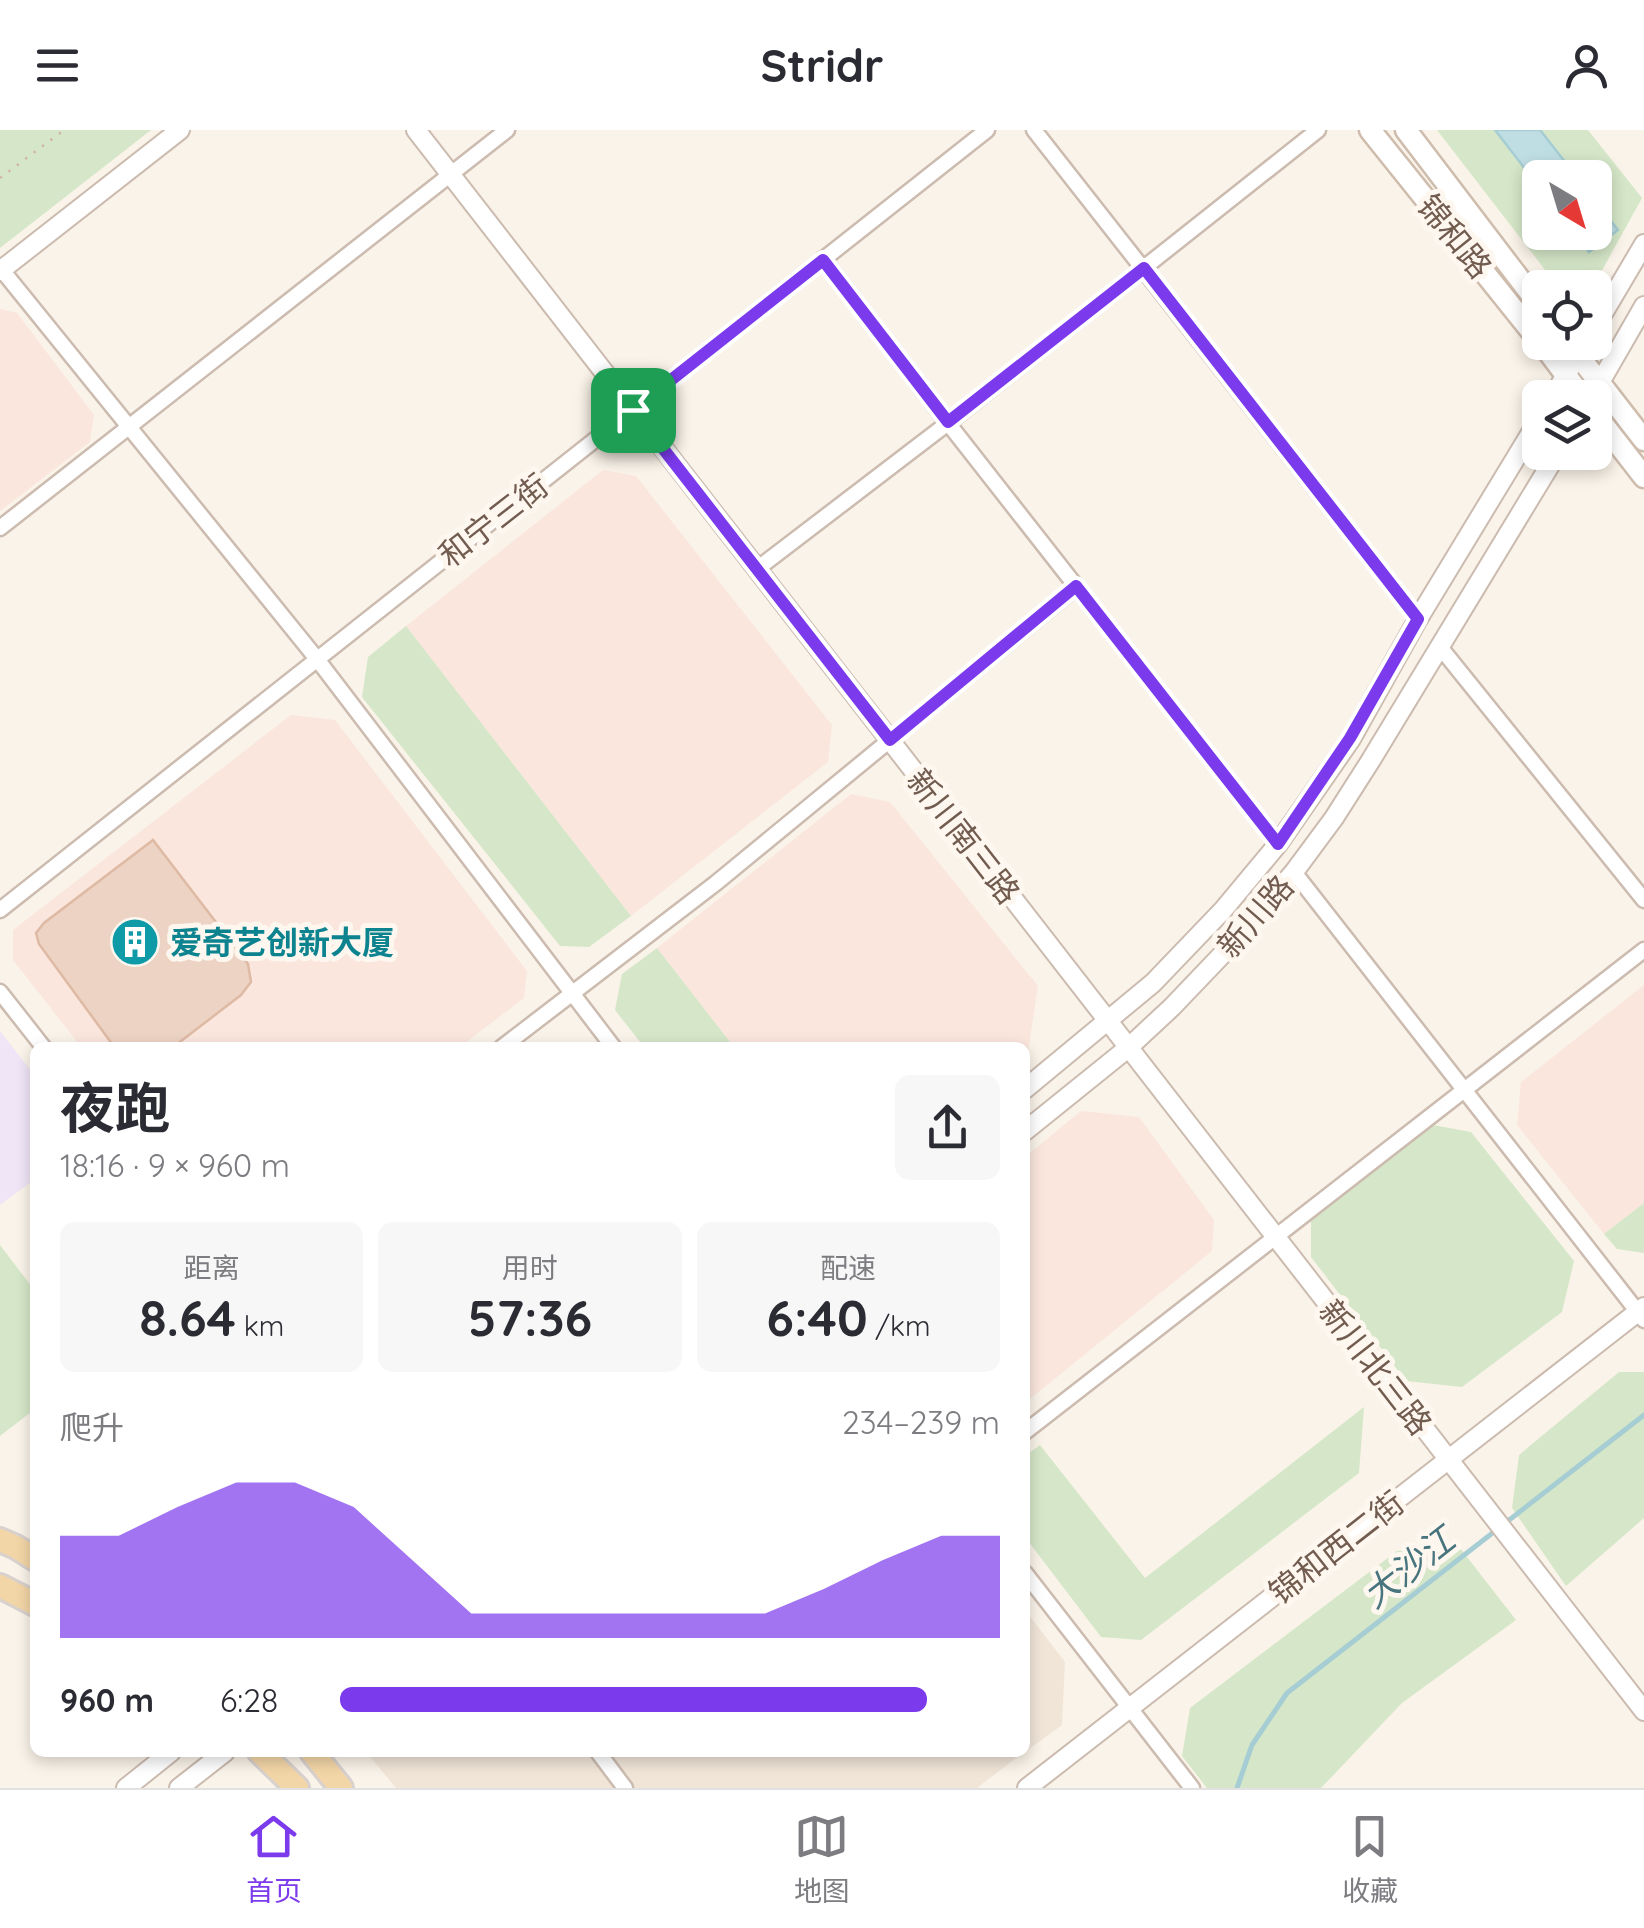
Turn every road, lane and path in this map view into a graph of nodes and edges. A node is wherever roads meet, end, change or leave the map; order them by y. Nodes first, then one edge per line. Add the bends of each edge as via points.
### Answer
1 (64, 130) edge
2 (180, 130) edge
3 (416, 130) edge
4 (508, 130) edge
5 (987, 130) edge
6 (1034, 130) edge
7 (1318, 130) edge
8 (1370, 130) edge
9 (1406, 130) edge
10 (450, 175) junction
11 (0, 178) edge
12 (1644, 244) edge
13 (823, 260) junction
14 (1144, 268) junction
15 (1, 271) edge
16 (1522, 282) edge
17 (1612, 298) edge
18 (1644, 306) edge
19 (1522, 320) edge
20 (1554, 360) edge
21 (1572, 360) edge
22 (1566, 375) junction
23 (1563, 380) edge
24 (1573, 380) edge
25 (1599, 380) edge
26 (633, 410) junction
27 (1612, 412) edge
28 (948, 422) junction
29 (129, 426) junction
30 (1612, 436) edge
31 (1644, 440) edge
32 (1522, 448) edge
33 (1547, 470) edge
34 (1644, 477) edge
35 (0, 528) edge
36 (757, 569) junction
37 (1076, 586) junction
38 (1418, 619) junction
39 (1440, 646) junction
40 (318, 659) junction
41 (890, 740) junction
42 (1278, 844) junction
43 (1294, 872) junction
44 (1644, 900) edge
45 (0, 910) edge
46 (1644, 950) edge
47 (0, 992) edge
48 (573, 994) junction
49 (1108, 1022) junction
50 (39, 1042) edge
51 (510, 1042) edge
52 (609, 1042) edge
53 (1128, 1048) junction
54 (1030, 1085) edge
55 (1464, 1090) junction
56 (1030, 1127) edge
57 (1275, 1237) junction
58 (1642, 1313) edge
59 (1030, 1428) edge
60 (1448, 1460) junction
61 (0, 1540) edge
62 (30, 1556) edge
63 (1030, 1578) edge
64 (0, 1586) edge
65 (30, 1601) edge
66 (1130, 1708) junction
67 (1644, 1711) edge
68 (165, 1757) edge
69 (218, 1757) edge
70 (265, 1757) edge
71 (316, 1757) edge
72 (605, 1757) edge
73 (126, 1788) edge
74 (179, 1788) edge
75 (297, 1788) edge
76 (341, 1788) edge
77 (625, 1788) edge
78 (1028, 1788) edge
79 (1192, 1788) edge

1 - 11 path
2 - 15 street
3 - 10 street, 新川南三路
4 - 10 street
5 - 13 street, 和宁三街
6 - 14 street
7 - 14 street
8 - 19 main road, 锦和路
9 - 16 main road, 锦和路
10 - 26 street, 新川南三路
10 - 29 street
12 - 17 street
13 - 26 street, 和宁三街
13 - 28 street
14 - 28 street
14 - 38 street
15 - 29 street
18 - 25 street
20 - 22 main road, 锦和路
21 - 22 street
22 - 23 street
22 - 24 main road, 锦和路
26 - 36 street, 新川南三路
26 - 40 street, 和宁三街
27 - 31 main road, 锦和路
28 - 36 street
28 - 37 street
29 - 35 street
29 - 40 street
30 - 34 main road
32 - 38 street, 新川路
33 - 39 street, 新川路
36 - 41 street, 新川南三路
37 - 41 street
37 - 42 street
38 - 42 street, 新川路 via 1350,738
39 - 43 street, 新川路
39 - 44 street
40 - 45 street, 和宁三街
40 - 48 street
41 - 48 street
41 - 49 street, 新川南三路
42 - 49 street, 新川路 via 1223,910
43 - 53 street, 新川路
43 - 55 street
46 - 55 street
47 - 50 street
48 - 51 street
48 - 52 street
49 - 53 street, 新川北三路
49 - 54 street, 新川路
53 - 56 street, 新川路
53 - 57 street, 新川北三路
55 - 57 street
55 - 58 street
57 - 59 street
57 - 60 street, 新川北三路
58 - 60 street, 锦和西二街
60 - 66 street, 锦和西二街
60 - 67 street, 新川北三路
61 - 62 main road
63 - 66 street
64 - 65 main road
66 - 78 street, 锦和西二街
66 - 79 street
68 - 73 street
69 - 74 street
70 - 75 main road
71 - 76 main road
72 - 77 street

